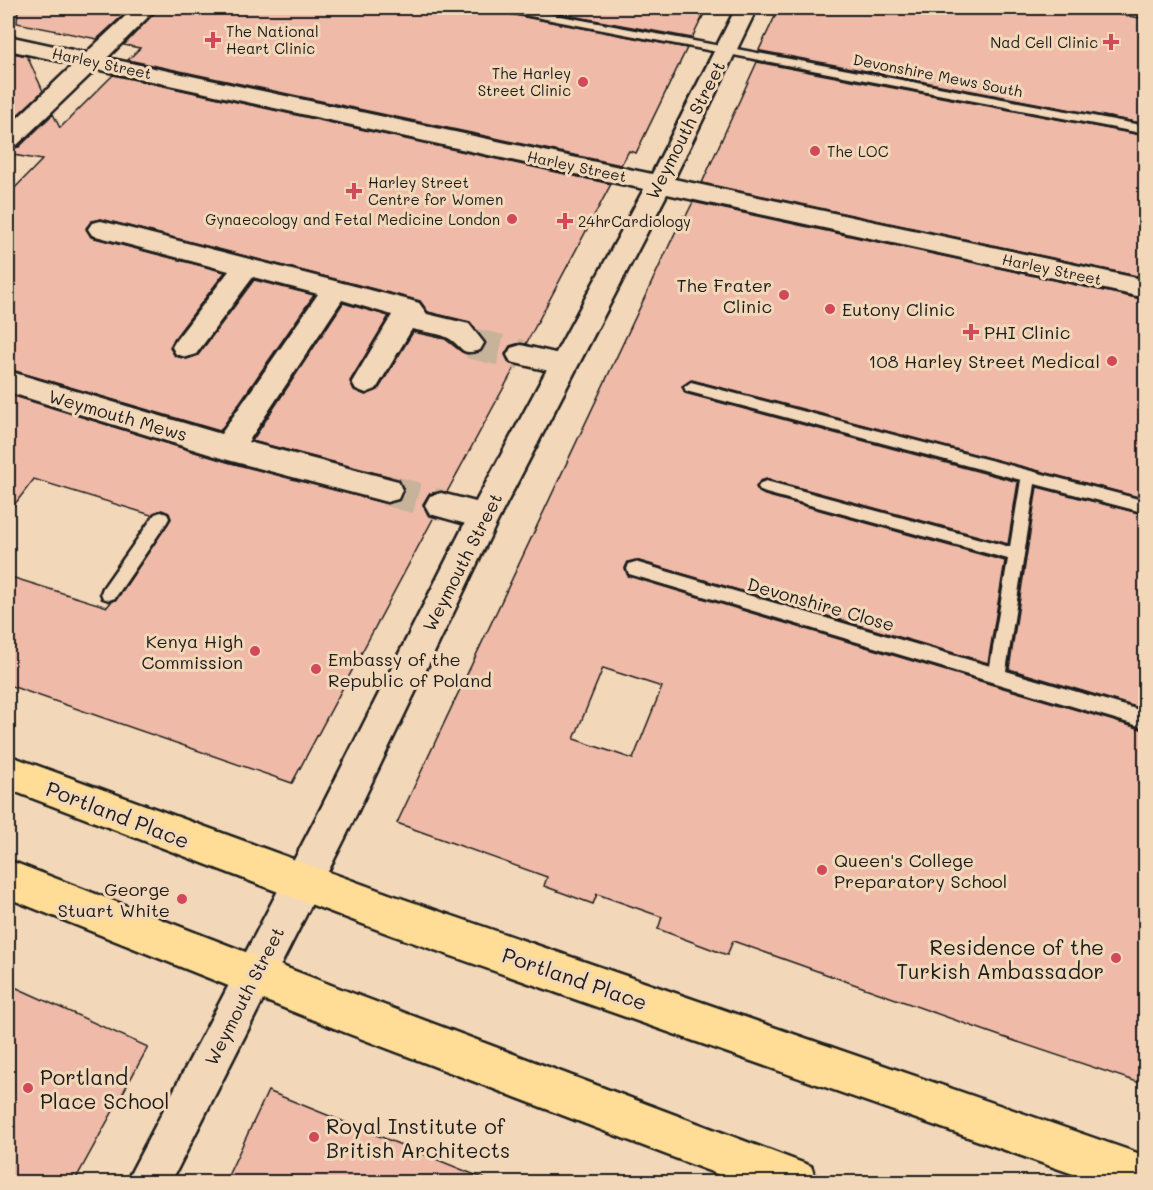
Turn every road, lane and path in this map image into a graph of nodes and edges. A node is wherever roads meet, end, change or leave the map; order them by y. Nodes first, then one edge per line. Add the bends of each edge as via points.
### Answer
1 (146, 8) edge
2 (504, 8) edge
3 (747, 8) edge
4 (8, 43) edge
5 (725, 49) junction
6 (90, 60) junction
7 (1146, 130) edge
8 (8, 140) edge
9 (659, 184) junction
10 (101, 229) dead end
11 (248, 266) junction
12 (335, 289) junction
13 (1146, 289) edge
14 (408, 310) junction
15 (471, 343) tunnel mouth
16 (186, 347) dead end
17 (521, 355) tunnel mouth
18 (562, 364) junction
19 (8, 382) edge
20 (366, 382) dead end
21 (692, 387) dead end
22 (215, 448) junction
23 (1029, 476) junction
24 (766, 487) dead end
25 (387, 490) tunnel mouth
26 (441, 505) tunnel mouth
27 (1146, 507) edge
28 (484, 516) junction
29 (161, 518) dead end
30 (1016, 555) junction
31 (634, 569) dead end
32 (108, 593) dead end
33 (997, 676) junction
34 (1142, 719) dead end
35 (8, 772) edge
36 (8, 879) edge
37 (302, 882) junction
38 (255, 976) junction
39 (1146, 1178) edge
40 (148, 1182) edge
41 (795, 1182) edge

1 - 6 street
2 - 5 lane, Devonshire Mews South
3 - 5 street, Weymouth Street
4 - 6 street, Harley Street
5 - 7 lane, Devonshire Mews South
5 - 9 street, Weymouth Street
6 - 8 street
6 - 9 street, Harley Street
9 - 13 street, Harley Street
9 - 18 street, Weymouth Street
10 - 11 street
11 - 12 street
11 - 16 street
12 - 14 street
12 - 22 street
14 - 15 street via 418,321 459,331
14 - 20 street
17 - 18 street
18 - 28 street, Weymouth Street
19 - 22 street, Weymouth Mews
21 - 23 lane
22 - 25 street, Weymouth Mews
23 - 27 lane
23 - 30 lane
24 - 30 lane
26 - 28 street
28 - 37 street, Weymouth Street
29 - 32 lane
30 - 33 lane
31 - 33 lane, Devonshire Close
33 - 34 lane, Devonshire Close
35 - 37 main road, Portland Place
36 - 38 main road
37 - 38 street, Weymouth Street
37 - 39 main road, Portland Place
38 - 40 street, Weymouth Street
38 - 41 main road

